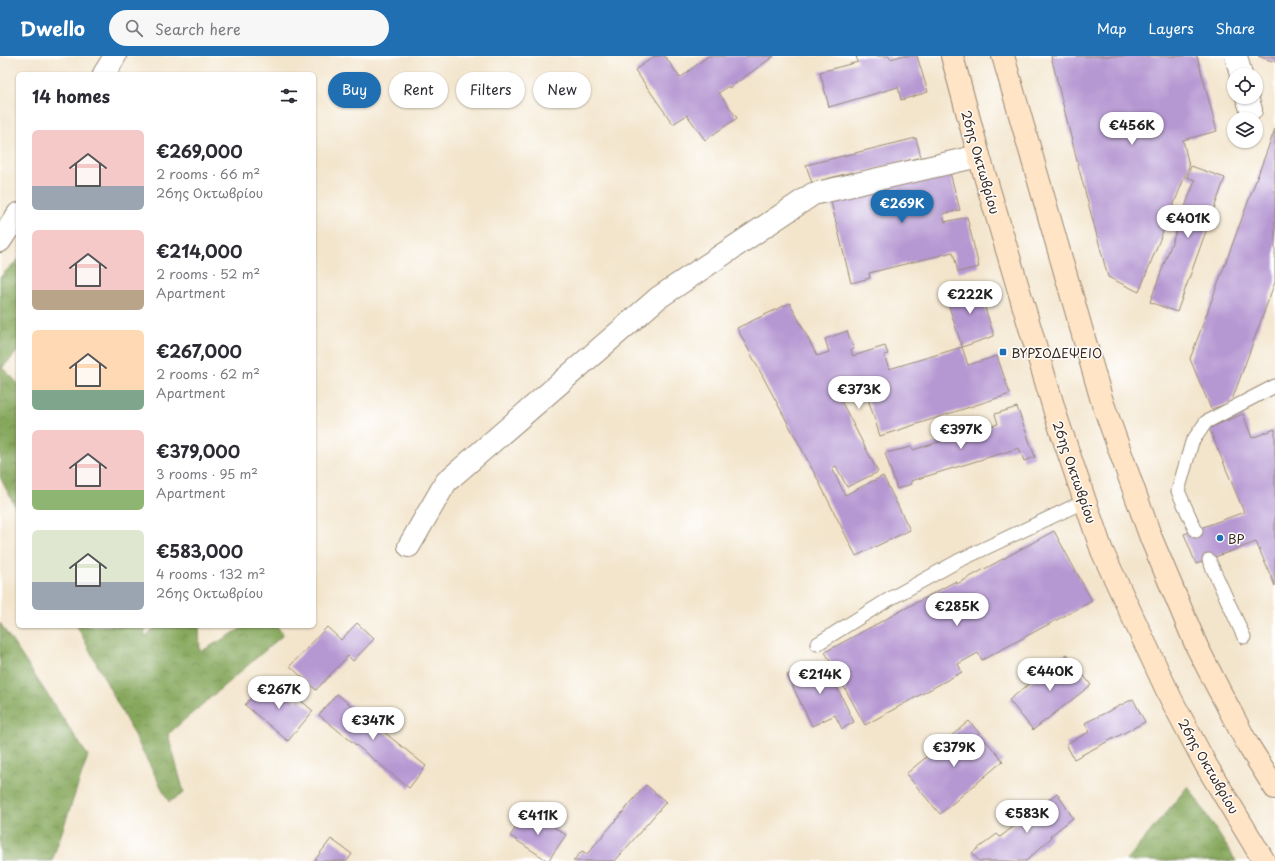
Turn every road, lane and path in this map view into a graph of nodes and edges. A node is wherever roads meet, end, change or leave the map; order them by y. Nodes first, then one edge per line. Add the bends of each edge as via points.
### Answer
1 (115, 56) edge
2 (952, 56) edge
3 (1003, 56) edge
4 (1236, 56) edge
5 (1239, 68) edge
6 (105, 72) edge
7 (979, 156) junction
8 (16, 217) edge
9 (0, 241) edge
10 (1275, 386) edge
11 (1086, 501) junction
12 (1196, 531) dead end
13 (409, 546) dead end
14 (1209, 560) dead end
15 (1244, 637) dead end
16 (817, 644) dead end
17 (1275, 788) edge
18 (1264, 861) edge

1 - 6 street
2 - 7 main road, 26ης Οκτωβρίου
3 - 17 main road via 1102,401 1151,538 1218,690
4 - 5 street
7 - 11 main road, 26ης Οκτωβρίου via 1057,418
7 - 13 street via 813,194 658,298 446,482
8 - 9 street
10 - 12 lane via 1206,422 1192,442 1178,491
11 - 16 lane via 958,561 886,601
11 - 18 main road, 26ης Οκτωβρίου via 1102,551 1171,698 1206,765
14 - 15 lane

